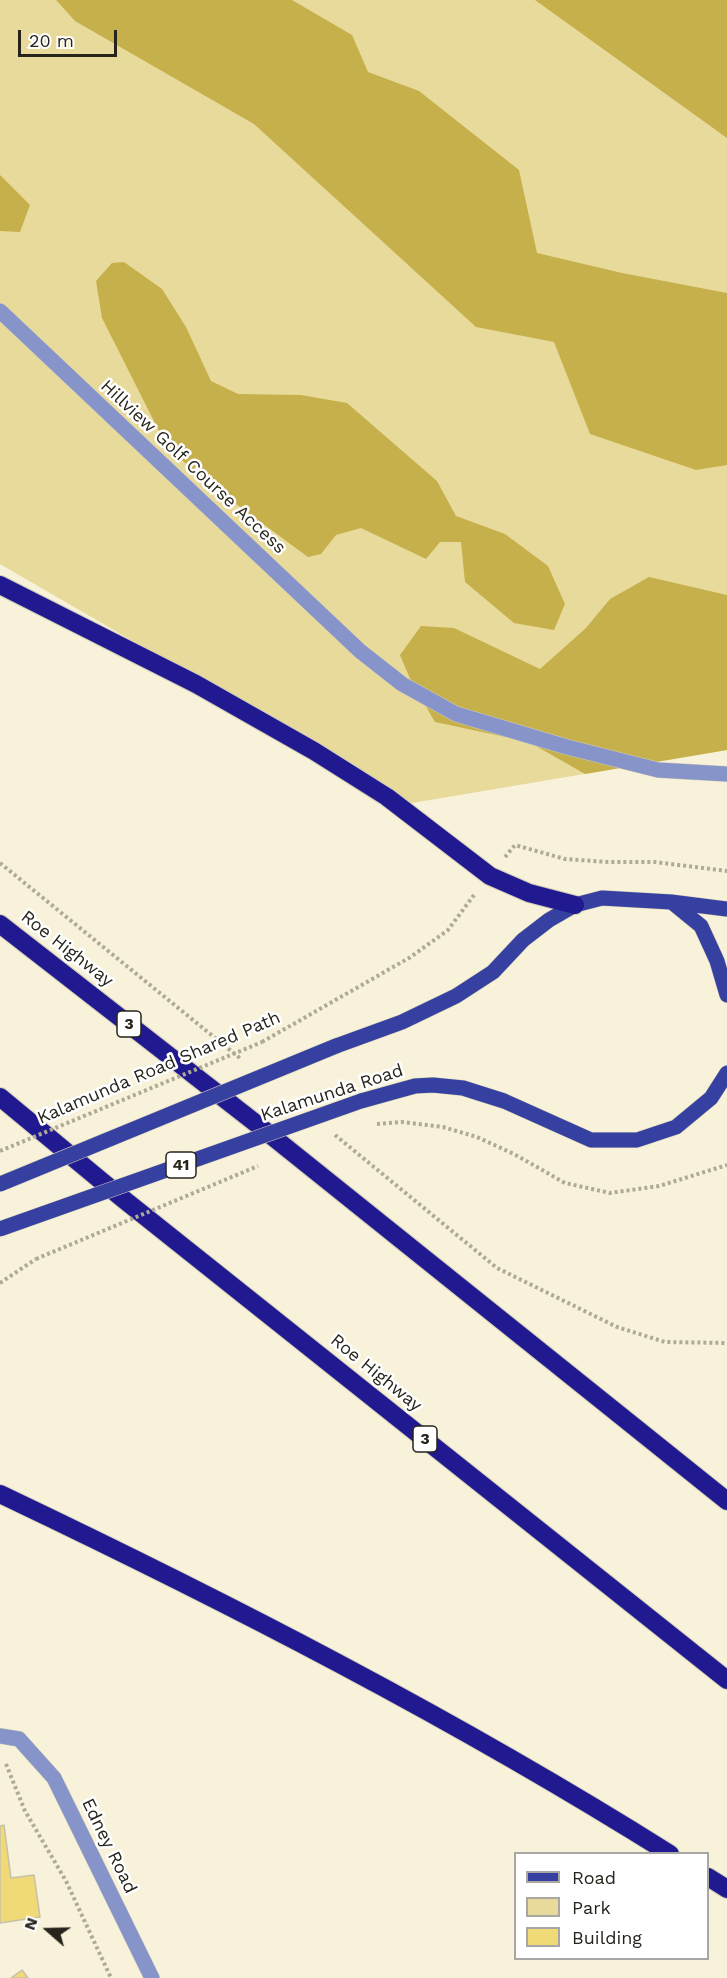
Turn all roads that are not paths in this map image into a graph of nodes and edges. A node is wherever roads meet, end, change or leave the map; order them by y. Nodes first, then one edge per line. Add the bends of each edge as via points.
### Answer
1 (0, 311) edge
2 (0, 585) edge
3 (727, 774) edge
4 (671, 902) junction
5 (575, 905) junction
6 (727, 909) edge
7 (0, 924) edge
8 (727, 995) edge
9 (727, 1073) edge
10 (0, 1097) edge
11 (0, 1184) edge
12 (0, 1229) edge
13 (0, 1494) edge
14 (727, 1502) edge
15 (727, 1680) edge
16 (0, 1736) edge
17 (667, 1852) edge
18 (709, 1878) edge
19 (727, 1889) edge
20 (152, 1978) edge

1 - 3 street, Hillview Golf Course Access via 360,651 402,684 456,714 567,747 658,770
2 - 5 highway via 196,684 314,751 387,797 490,876 529,893
4 - 5 main road, Kalamunda Road via 602,898
4 - 6 main road, Kalamunda Road
4 - 8 main road via 701,926
5 - 11 main road, Kalamunda Road, bridge via 549,920 492,972 456,996 402,1022
7 - 14 highway, Roe Highway / 3 via 258,1125
9 - 12 main road, Kalamunda Road / 41, bridge via 711,1098 676,1127 637,1140 591,1140 504,1101 453,1087 415,1086 361,1101
10 - 15 highway, Roe Highway / 3
13 - 17 highway via 308,1647 578,1796
16 - 20 street, Edney Road via 19,1739 54,1778
18 - 19 highway

